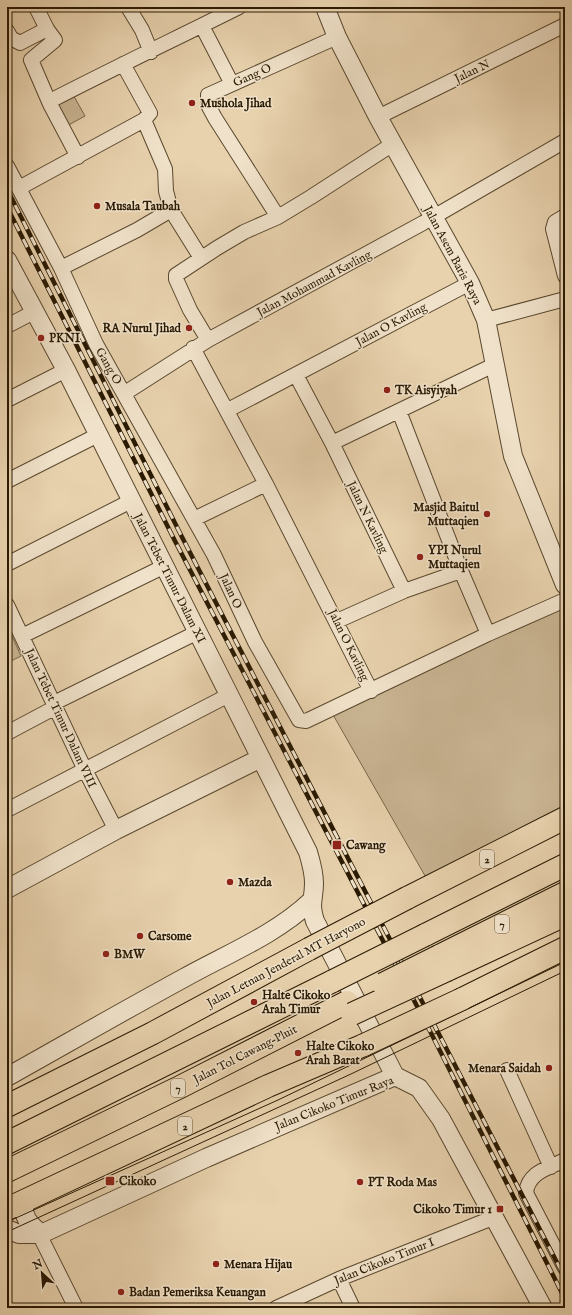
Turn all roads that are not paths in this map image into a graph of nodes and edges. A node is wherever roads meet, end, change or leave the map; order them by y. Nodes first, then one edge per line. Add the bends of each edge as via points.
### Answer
1 (36, 7) edge
2 (128, 7) edge
3 (239, 7) edge
4 (325, 7) edge
5 (565, 25) edge
6 (202, 26) junction
7 (47, 29) junction
8 (7, 31) edge
9 (338, 37) junction
10 (151, 52) junction
11 (123, 64) junction
12 (232, 84) junction
13 (50, 102) junction
14 (147, 116) junction
15 (378, 117) junction
16 (565, 141) edge
17 (393, 144) junction
18 (78, 157) junction
19 (7, 166) edge
20 (19, 188) junction
21 (171, 210) junction
22 (565, 216) edge
23 (278, 217) junction
24 (434, 217) junction
25 (201, 258) junction
26 (7, 260) edge
27 (61, 268) junction
28 (565, 276) edge
29 (470, 283) junction
30 (565, 299) edge
31 (34, 312) junction
32 (486, 320) junction
33 (7, 326) edge
34 (208, 340) junction
35 (193, 348) junction
36 (494, 365) junction
37 (66, 370) junction
38 (296, 374) junction
39 (125, 393) junction
40 (7, 400) edge
41 (228, 410) junction
42 (399, 411) junction
43 (98, 435) junction
44 (332, 443) junction
45 (7, 481) edge
46 (266, 484) junction
47 (131, 500) junction
48 (194, 519) junction
49 (7, 564) edge
50 (164, 566) junction
51 (461, 571) junction
52 (565, 585) edge
53 (404, 591) junction
54 (565, 600) edge
55 (7, 605) edge
56 (337, 621) junction
57 (198, 632) junction
58 (488, 634) junction
59 (22, 636) junction
60 (371, 691) junction
61 (229, 695) junction
62 (55, 705) junction
63 (7, 733) edge
64 (261, 758) junction
65 (85, 770) junction
66 (7, 810) edge
67 (565, 818) edge
68 (116, 830) junction
69 (565, 850) edge
70 (565, 865) edge
71 (7, 889) edge
72 (565, 893) edge
73 (311, 901) junction
74 (296, 915) junction
75 (565, 915) edge
76 (315, 920) junction
77 (444, 926) junction
78 (565, 948) edge
79 (443, 963) junction
80 (507, 1070) dead end
81 (7, 1076) edge
82 (395, 1076) junction
83 (7, 1106) edge
84 (7, 1142) edge
85 (565, 1160) edge
86 (551, 1167) junction
87 (7, 1171) edge
88 (16, 1205) edge
89 (494, 1217) junction
90 (7, 1229) edge
91 (41, 1234) junction
92 (565, 1268) edge
93 (339, 1279) junction
94 (76, 1308) edge
95 (276, 1308) edge
96 (353, 1308) edge
97 (543, 1308) edge

1 - 7 street
2 - 10 street
3 - 6 street
4 - 9 street, Jalan Asem Baris Raya
5 - 15 street, Jalan N
6 - 10 street
6 - 12 street
7 - 8 street via 20,43 11,38
7 - 13 street via 55,40 54,43 31,60
9 - 12 street, Gang O
9 - 15 street, Jalan Asem Baris Raya
10 - 11 street
11 - 13 street
11 - 14 street
12 - 23 street, Gang O via 208,96 208,105
13 - 18 street
14 - 18 street
14 - 21 street via 165,169 166,191
15 - 17 street, Jalan Asem Baris Raya
16 - 24 street, Jalan Mohammad Kavling
17 - 23 street
17 - 24 street, Jalan Asem Baris Raya
18 - 20 street
19 - 20 street, Gang O
20 - 27 street, Gang O
21 - 25 street
21 - 27 street
22 - 28 street via 555,222 553,229
23 - 25 street via 244,232
24 - 29 street, Jalan Asem Baris Raya
24 - 34 street, Jalan Mohammad Kavling
25 - 34 street via 175,277 190,310
26 - 31 street, Jalan Tebet Timur Dalam XI
27 - 39 street, Gang O via 96,344
29 - 32 street, Jalan Asem Baris Raya
29 - 38 street, Jalan O Kavling
30 - 32 street
31 - 33 street
31 - 37 street, Jalan Tebet Timur Dalam XI
32 - 36 street, Jalan Asem Baris Raya
34 - 35 street, Jalan Mohammad Kavling
35 - 39 street, Jalan Mohammad Kavling
35 - 41 street, Jalan O Kavling
36 - 42 street
36 - 52 street, Jalan Asem Baris Raya via 513,456
37 - 40 street
37 - 43 street, Jalan Tebet Timur Dalam XI
38 - 41 street, Jalan O Kavling
38 - 44 street, Jalan N Kavling
39 - 48 street, Jalan O
41 - 46 street, Jalan O Kavling
42 - 44 street
42 - 51 street
43 - 45 street
43 - 47 street, Jalan Tebet Timur Dalam XI
44 - 53 street, Jalan N Kavling
46 - 48 street
46 - 56 street, Jalan O Kavling
47 - 49 street
47 - 50 street, Jalan Tebet Timur Dalam XI
48 - 60 street, Jalan O via 255,642 299,720 306,721
50 - 57 street, Jalan Tebet Timur Dalam XI
50 - 59 street
51 - 53 street
51 - 58 street
53 - 56 street
54 - 58 street, Jalan O Kavling
55 - 59 street, Jalan Tebet Timur Dalam VIII
56 - 60 street, Jalan O Kavling
57 - 61 street, Jalan Tebet Timur Dalam XI
57 - 62 street
58 - 60 street, Jalan O Kavling
59 - 62 street, Jalan Tebet Timur Dalam VIII
61 - 64 street, Jalan Tebet Timur Dalam XI
61 - 65 street
62 - 63 street
62 - 65 street, Jalan Tebet Timur Dalam VIII
64 - 68 street
64 - 73 street, Jalan Tebet Timur Dalam XI via 308,852 314,874
65 - 66 street
65 - 68 street, Jalan Tebet Timur Dalam VIII
67 - 83 highway, Jalan Letnan Jenderal MT Haryono / 2, bridge via 309,949 153,1033
68 - 71 street
69 - 77 highway
70 - 77 highway, 7
72 - 79 highway, 7
73 - 74 street
73 - 76 street
74 - 76 street via 305,915
74 - 81 street via 255,941
75 - 79 highway
76 - 82 street
77 - 84 highway, 7, bridge
78 - 88 highway, 2, bridge via 364,1045 268,1086
79 - 87 highway, Jalan Tol Cawang–Pluit / 7, bridge
80 - 86 street
82 - 89 street, Jalan Cikoko Timur Raya via 419,1088 441,1119
82 - 91 street, Jalan Cikoko Timur Raya via 206,1158
85 - 86 street
86 - 92 street via 535,1174 529,1181 526,1193
88 - 91 street via 23,1208 25,1218
89 - 93 street, Jalan Cikoko Timur I
89 - 97 street, Jalan Cikoko Timur Raya
90 - 91 street, Jalan Cikoko Timur Raya via 19,1234
91 - 94 street
93 - 95 street, Jalan Cikoko Timur I
93 - 96 street

